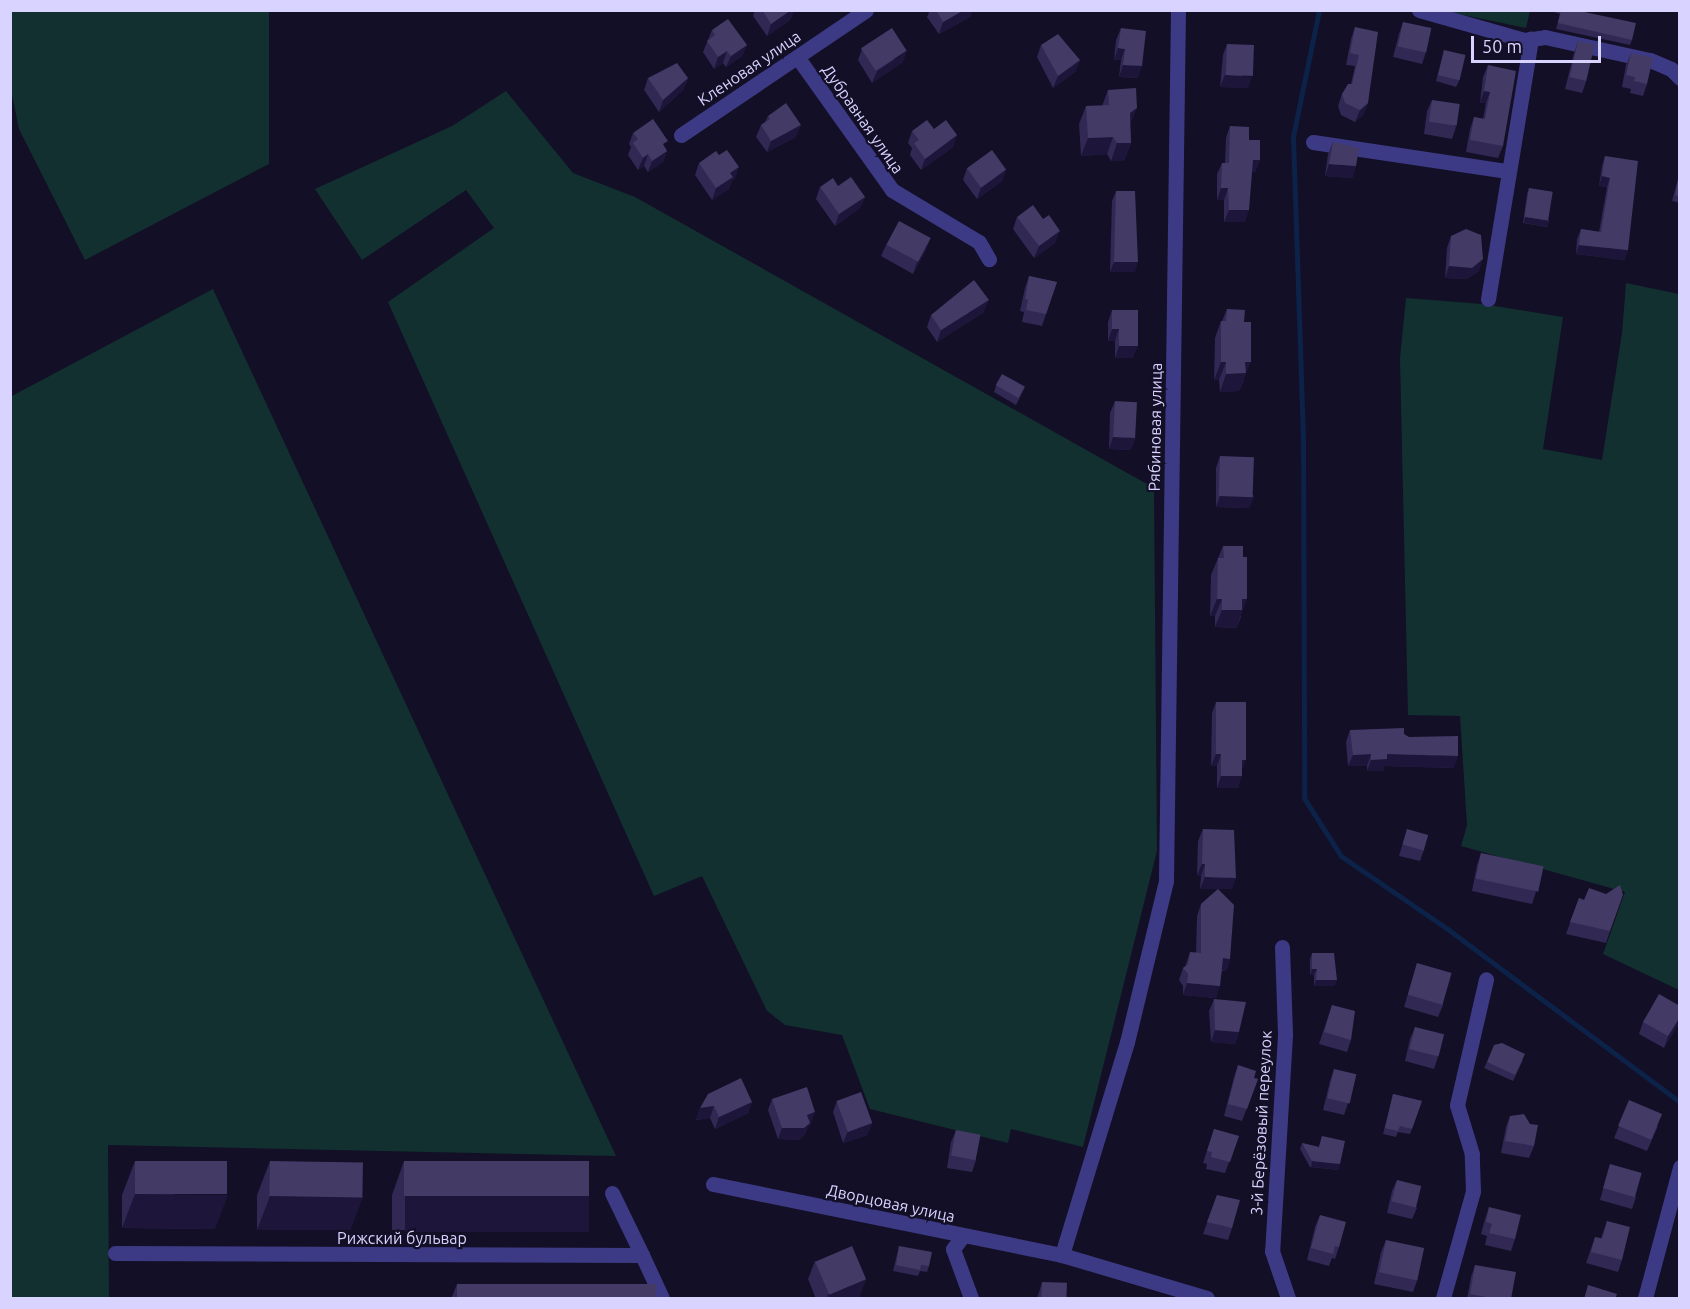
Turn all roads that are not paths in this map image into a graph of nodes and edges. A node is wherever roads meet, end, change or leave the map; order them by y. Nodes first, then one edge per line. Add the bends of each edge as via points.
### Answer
1 (866, 10) edge
2 (1178, 10) edge
3 (1419, 10) edge
4 (1531, 39) junction
5 (798, 58) junction
6 (1680, 78) edge
7 (681, 135) dead end
8 (1313, 142) dead end
9 (1506, 171) junction
10 (989, 259) dead end
11 (1488, 299) dead end
12 (1282, 947) dead end
13 (1486, 979) dead end
14 (1680, 1167) edge
15 (713, 1184) dead end
16 (612, 1193) dead end
17 (962, 1237) junction
18 (115, 1253) dead end
19 (642, 1254) junction
20 (1062, 1255) junction
21 (662, 1299) edge
22 (971, 1299) edge
23 (1207, 1299) edge
24 (1288, 1299) edge
25 (1443, 1299) edge
26 (1645, 1299) edge

1 - 5 street, Кленовая улица
2 - 20 street, Рябиновая улица via 1166,880 1127,1042
3 - 4 street
4 - 6 street via 1545,38 1650,60 1671,69
4 - 9 street
5 - 7 street, Кленовая улица
5 - 10 street, Дубравная улица via 892,190 979,242
8 - 9 street
9 - 11 street
12 - 24 street, 3-й Берёзовый переулок via 1285,1035 1272,1251
13 - 25 street via 1457,1105 1472,1154 1473,1191
14 - 26 street
15 - 17 street, Дворцовая улица
16 - 19 street
17 - 20 street, Дворцовая улица
17 - 22 street via 953,1249
18 - 19 street, Рижский бульвар
19 - 21 street
20 - 23 street, Дворцовая улица

